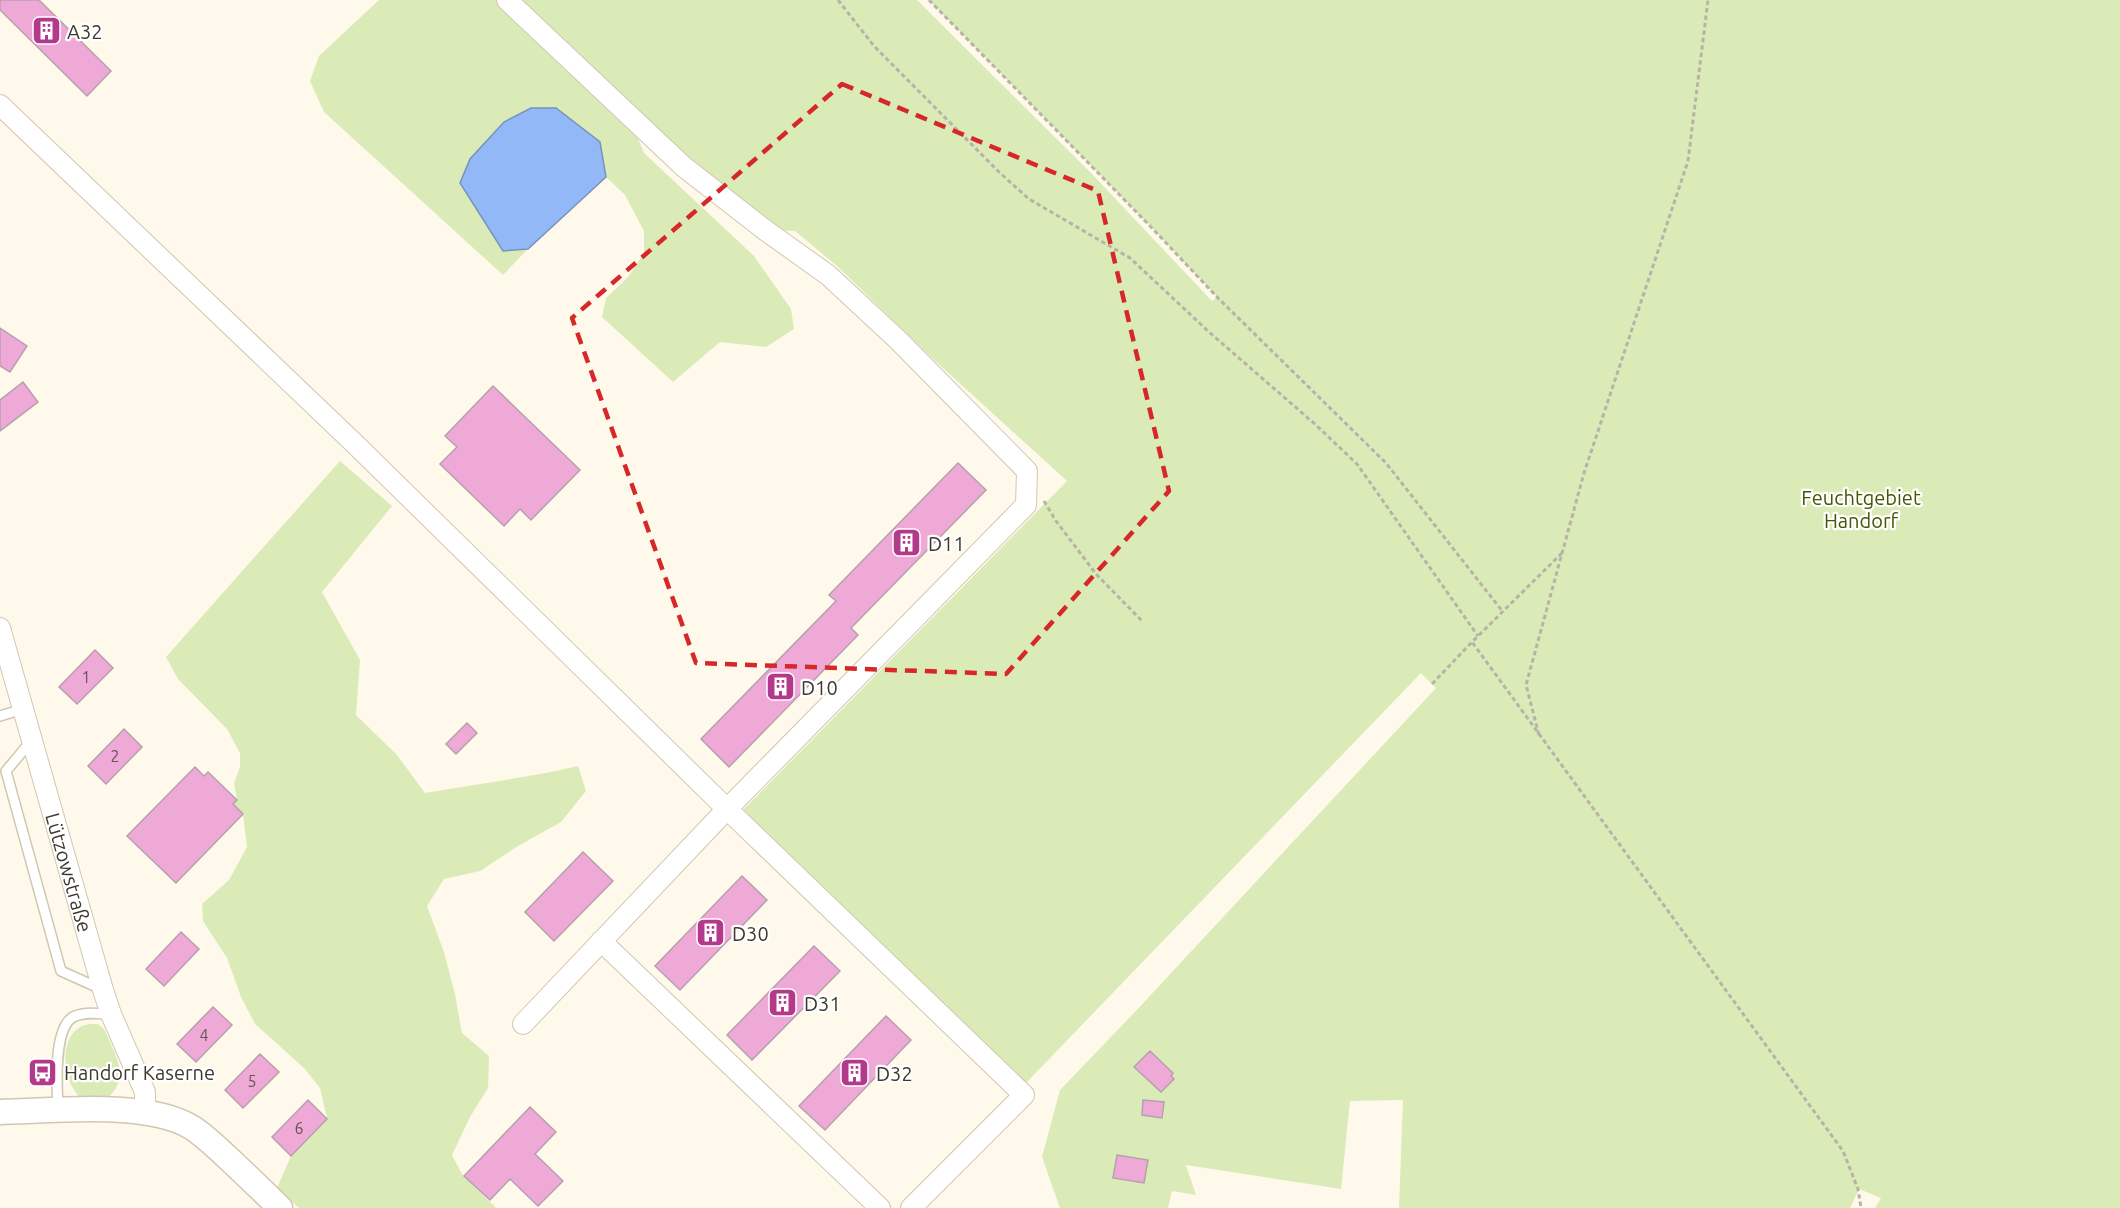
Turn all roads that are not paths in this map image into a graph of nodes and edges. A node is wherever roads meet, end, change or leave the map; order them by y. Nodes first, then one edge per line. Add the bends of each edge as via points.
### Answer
1 (507, 0) edge
2 (0, 105) edge
3 (0, 628) edge
4 (7, 674) edge
5 (23, 709) junction
6 (0, 716) edge
7 (32, 740) junction
8 (727, 809) junction
9 (601, 941) junction
10 (103, 990) junction
11 (111, 1014) junction
12 (523, 1024) dead end
13 (58, 1111) junction
14 (145, 1112) junction
15 (0, 1113) edge
16 (280, 1208) edge
17 (880, 1208) edge
18 (911, 1208) edge

1 - 8 street via 684,167 828,275 898,340 1026,471 1026,505
2 - 8 street via 356,445
3 - 4 street, Lützowstraße
4 - 5 street, Lützowstraße
5 - 6 lane
5 - 7 street, Lützowstraße
7 - 10 street, Lützowstraße
7 - 10 lane via 6,771 61,970
8 - 9 street
8 - 18 street via 1024,1095
9 - 12 street
9 - 17 street
10 - 11 street, Lützowstraße
11 - 13 lane via 88,1013 67,1021 59,1048
11 - 14 street, Lützowstraße via 145,1092
13 - 14 street
13 - 15 street
14 - 16 street via 191,1127

